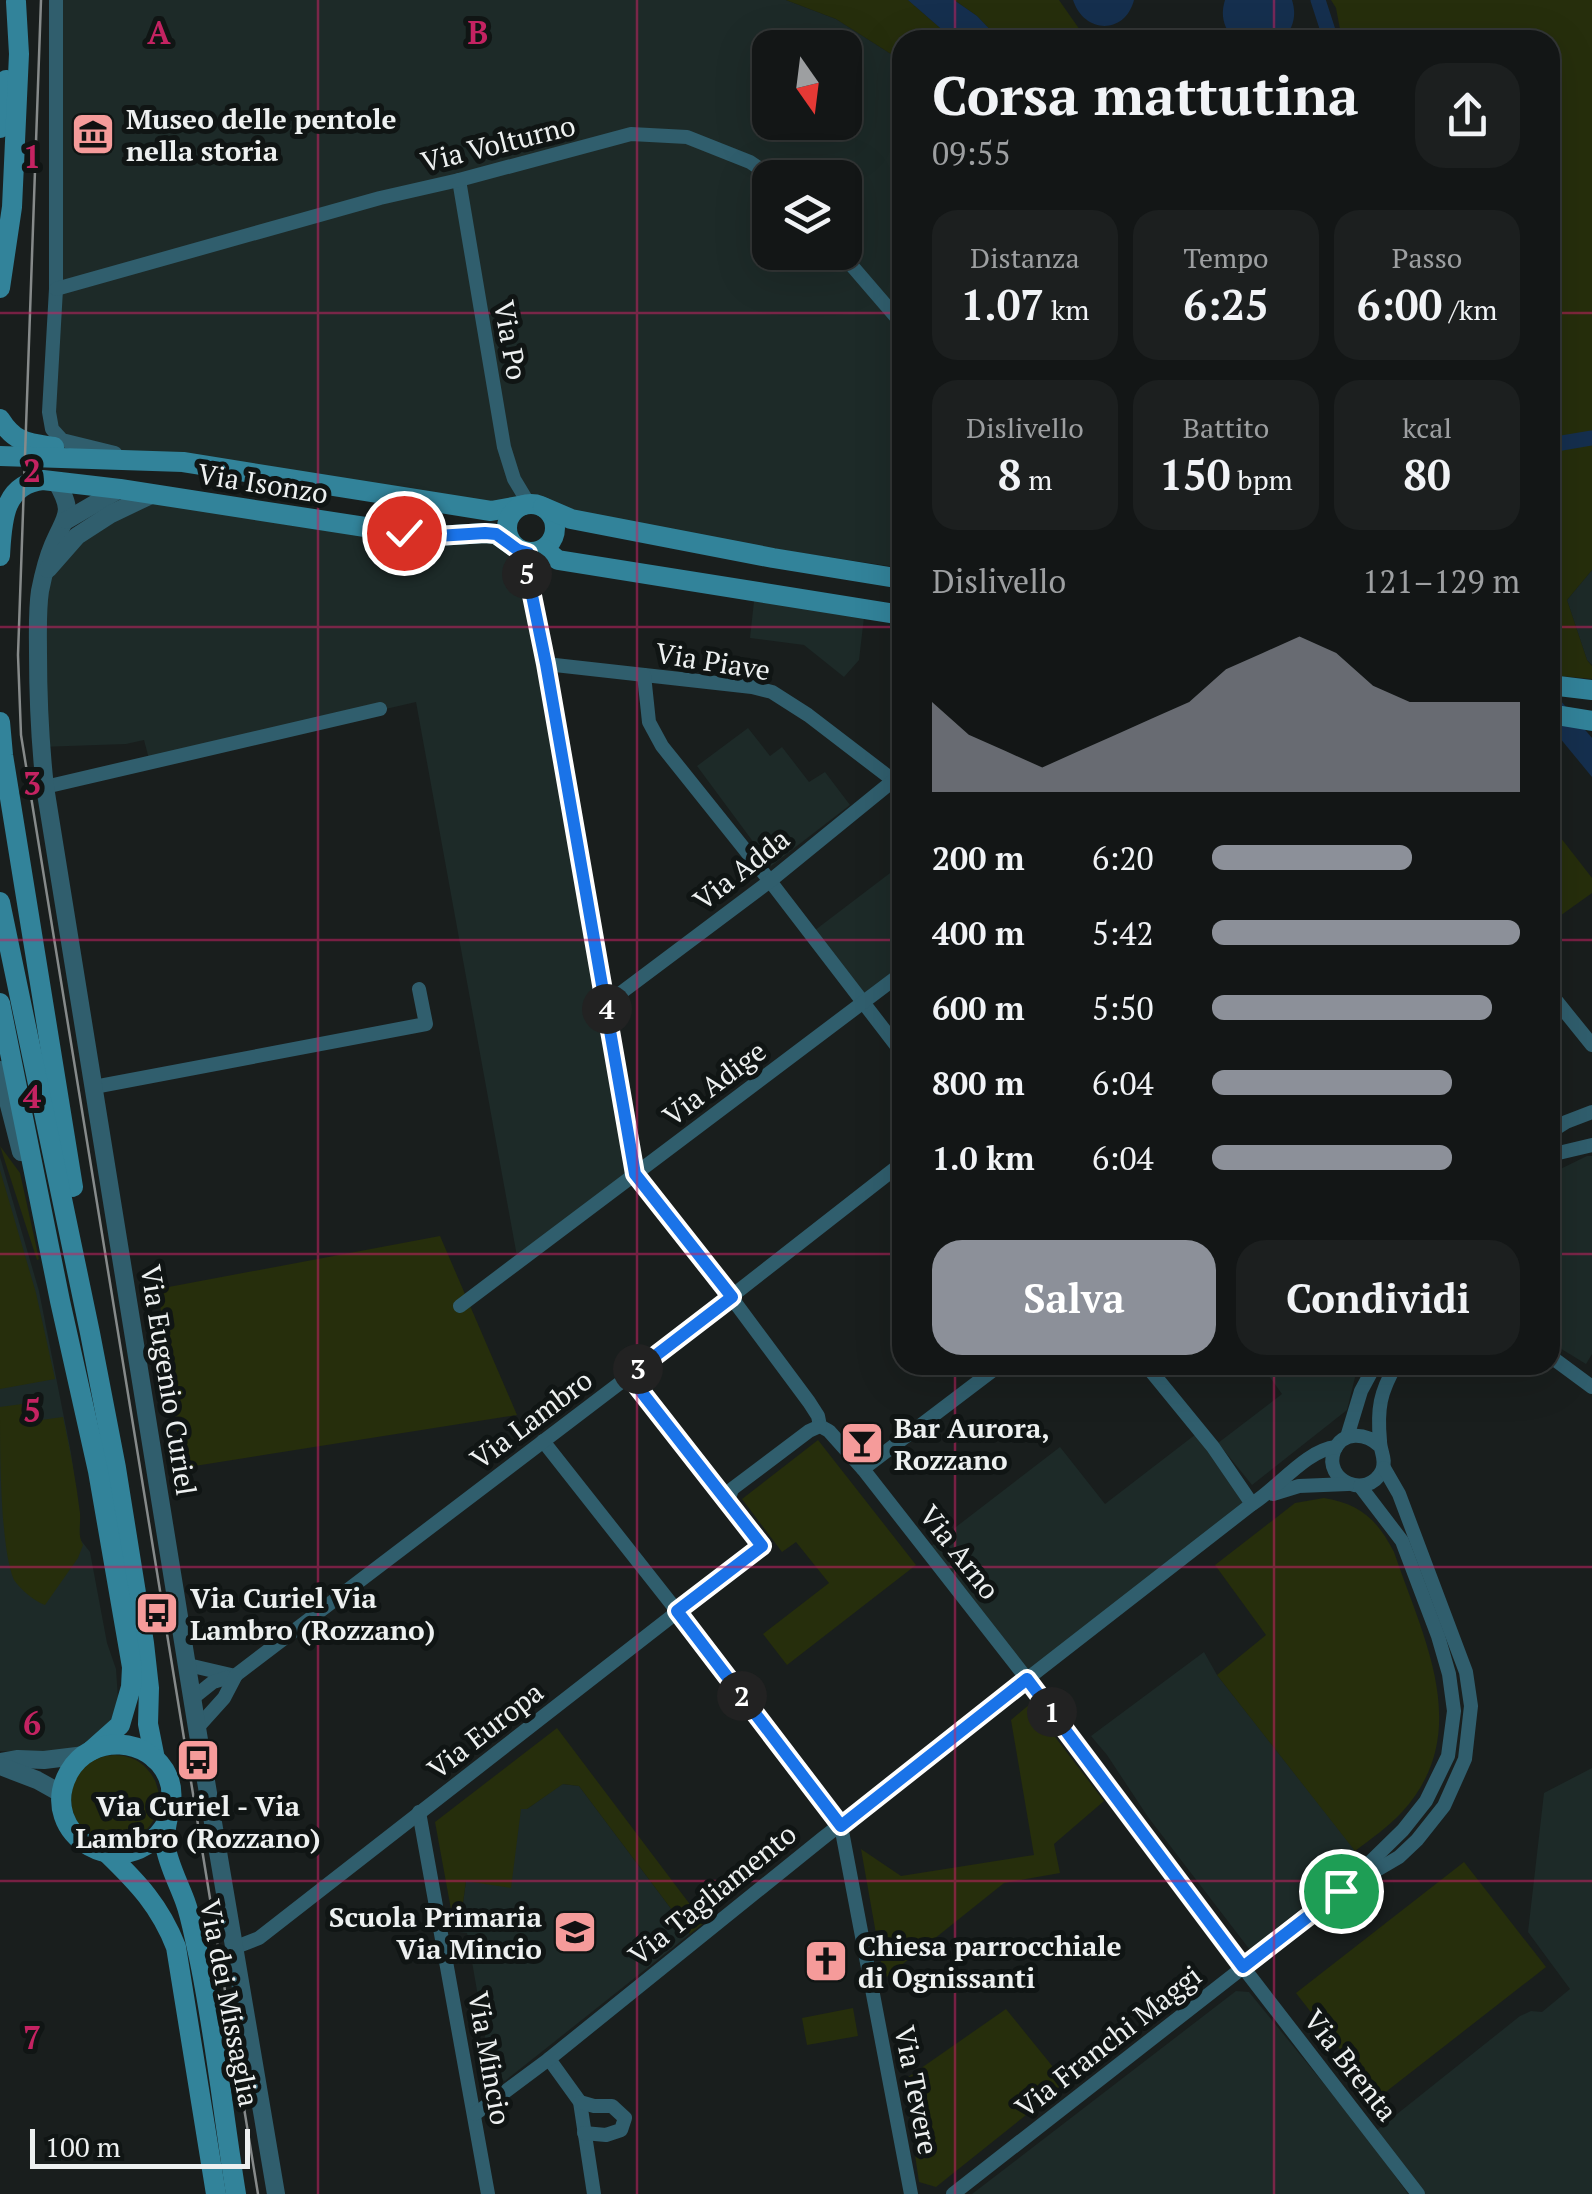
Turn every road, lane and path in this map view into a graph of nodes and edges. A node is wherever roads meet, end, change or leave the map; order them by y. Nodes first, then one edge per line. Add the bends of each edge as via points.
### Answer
1 (56, 0) edge
2 (16, 1) edge
3 (0, 128) edge
4 (752, 165) edge
5 (459, 180) junction
6 (856, 270) edge
7 (0, 288) edge
8 (56, 289) junction
9 (892, 312) edge
10 (0, 420) edge
11 (6, 460) edge
12 (145, 461) junction
13 (183, 462) junction
14 (56, 481) junction
15 (120, 489) junction
16 (153, 494) junction
17 (532, 505) junction
18 (66, 520) junction
19 (529, 549) junction
20 (0, 556) edge
21 (44, 573) junction
22 (892, 577) edge
23 (892, 613) edge
24 (546, 664) junction
25 (644, 675) junction
26 (1560, 686) edge
27 (1592, 690) edge
28 (380, 709) dead end
29 (1560, 716) edge
30 (1592, 721) edge
31 (0, 722) edge
32 (892, 773) edge
33 (892, 784) edge
34 (45, 786) junction
35 (770, 880) junction
36 (0, 902) edge
37 (892, 981) edge
38 (419, 989) dead end
39 (0, 1003) edge
40 (606, 1004) junction
41 (862, 1004) junction
42 (1560, 1005) edge
43 (892, 1042) edge
44 (1592, 1045) edge
45 (0, 1070) edge
46 (94, 1087) junction
47 (1592, 1112) edge
48 (1560, 1126) edge
49 (1592, 1145) edge
50 (1560, 1152) edge
51 (892, 1171) edge
52 (635, 1174) junction
53 (26, 1177) dead end
54 (732, 1297) junction
55 (460, 1306) dead end
56 (90, 1333) junction
57 (1560, 1363) edge
58 (987, 1375) edge
59 (1154, 1375) edge
60 (1369, 1375) edge
61 (1390, 1375) edge
62 (629, 1376) junction
63 (1592, 1387) edge
64 (820, 1426) junction
65 (543, 1441) junction
66 (1341, 1442) junction
67 (1380, 1446) junction
68 (1384, 1468) junction
69 (864, 1469) junction
70 (1354, 1485) junction
71 (1267, 1495) junction
72 (728, 1501) junction
73 (1252, 1504) junction
74 (677, 1611) junction
75 (188, 1665) junction
76 (236, 1676) junction
77 (1027, 1679) junction
78 (192, 1698) junction
79 (197, 1728) junction
80 (88, 1752) junction
81 (156, 1759) junction
82 (0, 1764) edge
83 (62, 1794) junction
84 (420, 1812) junction
85 (166, 1824) junction
86 (841, 1826) junction
87 (107, 1853) junction
88 (1341, 1891) junction
89 (236, 1948) junction
90 (1243, 1967) junction
91 (549, 2058) junction
92 (580, 2102) junction
93 (475, 2114) junction
94 (584, 2133) junction
95 (216, 2194) edge
96 (236, 2194) edge
97 (276, 2194) edge
98 (488, 2194) edge
99 (594, 2194) edge
100 (911, 2194) edge
101 (953, 2194) edge
102 (1418, 2194) edge

1 - 8 street
2 - 3 main road
2 - 7 main road via 12,206
4 - 5 street, Via Volturno via 687,136 631,134
5 - 8 street, Via Volturno
5 - 17 street, Via Po via 504,447
6 - 9 street
8 - 12 street via 52,429 62,440
10 - 12 main road via 32,444
11 - 12 main road, Via Isonzo
12 - 13 main road, Via Isonzo
13 - 15 main road, Via Isonzo
13 - 17 main road, Via Isonzo via 491,510
14 - 15 main road, Via Isonzo
14 - 18 street
14 - 20 main road, Via Isonzo via 31,482 14,494
15 - 16 main road, Via Isonzo
15 - 18 street
16 - 19 main road, Via Isonzo via 404,533 496,534
16 - 21 street via 77,536
17 - 19 main road via 555,528 550,543
17 - 19 main road via 512,512 506,526 509,540
17 - 22 main road, Via Isonzo via 571,519
18 - 21 street, Via Eugenio Curiel
19 - 23 main road, Via Isonzo via 558,560
19 - 24 street via 527,571
21 - 34 street, Via Eugenio Curiel via 38,713
24 - 25 street, Via Piave
24 - 40 street
25 - 32 street, Via Piave via 772,692
25 - 35 street via 649,722 662,746
26 - 27 main road
28 - 34 street
29 - 30 main road
31 - 56 main road
33 - 35 street, Via Adda
34 - 46 street, Via Eugenio Curiel
35 - 40 street, Via Adda
35 - 41 street
36 - 56 main road
37 - 41 street, Via Adige
38 - 46 street via 426,1024
39 - 80 main road via 132,1667 120,1725
40 - 52 street
41 - 43 street
41 - 52 street, Via Adige
42 - 44 street
45 - 53 street
46 - 75 street, Via Eugenio Curiel
47 - 48 street
49 - 50 street
51 - 54 street, Via Lambro
52 - 54 street, Via Arno
52 - 55 street, Via Adige
54 - 62 street, Via Lambro
54 - 64 street, Via Arno
56 - 81 main road via 144,1643
57 - 63 street
58 - 69 street
59 - 73 street
60 - 66 street
61 - 67 street via 1382,1388
62 - 65 street, Via Lambro
62 - 72 street
64 - 69 street, Via Arno
64 - 72 street via 732,1489
65 - 74 street, Via Tevere
65 - 76 street, Via Lambro
66 - 67 street via 1361,1434
66 - 70 street via 1333,1468
66 - 71 street, Via Tagliamento via 1322,1448
67 - 68 street
68 - 70 street via 1375,1480
68 - 88 street, Via Franchi Maggi via 1466,1672 1471,1706 1465,1759 1444,1806 1399,1857
69 - 77 street, Via Arno
70 - 71 street, Via Tagliamento via 1299,1486
70 - 88 street, Via Franchi Maggi via 1402,1540 1438,1636 1454,1711 1448,1756 1426,1801
71 - 73 street, Via Tagliamento
72 - 74 street, Via Europa via 762,1546
73 - 77 street, Via Tagliamento
74 - 84 street, Via Europa
74 - 86 street, Via Tevere
75 - 76 street
75 - 78 street, Via Eugenio Curiel
76 - 78 street
76 - 79 street
77 - 86 street, Via Tagliamento
77 - 90 street, Via Arno
78 - 79 street, Via Eugenio Curiel
79 - 89 street, Via Eugenio Curiel
80 - 81 main road via 124,1744
80 - 82 street
80 - 83 main road via 70,1770
81 - 85 main road, Via dei Missaglia via 171,1787
82 - 83 street
83 - 87 main road, Via dei Missaglia via 72,1831
84 - 89 street, Via Europa via 259,1938
84 - 93 street, Via Mincio
85 - 87 main road via 146,1846
85 - 96 main road, Via dei Missaglia via 169,1863 199,1957
86 - 91 street, Via Tagliamento
86 - 100 street, Via Tevere
87 - 95 main road, Via dei Missaglia via 141,1886 176,1947
88 - 90 street, Via Franchi Maggi
89 - 97 street, Via Eugenio Curiel
90 - 101 street, Via Franchi Maggi
90 - 102 street, Via Brenta
91 - 92 street
91 - 93 street, Via Tagliamento
92 - 94 street
92 - 94 street via 612,2106 624,2118 621,2130
93 - 98 street, Via Mincio
94 - 99 street

